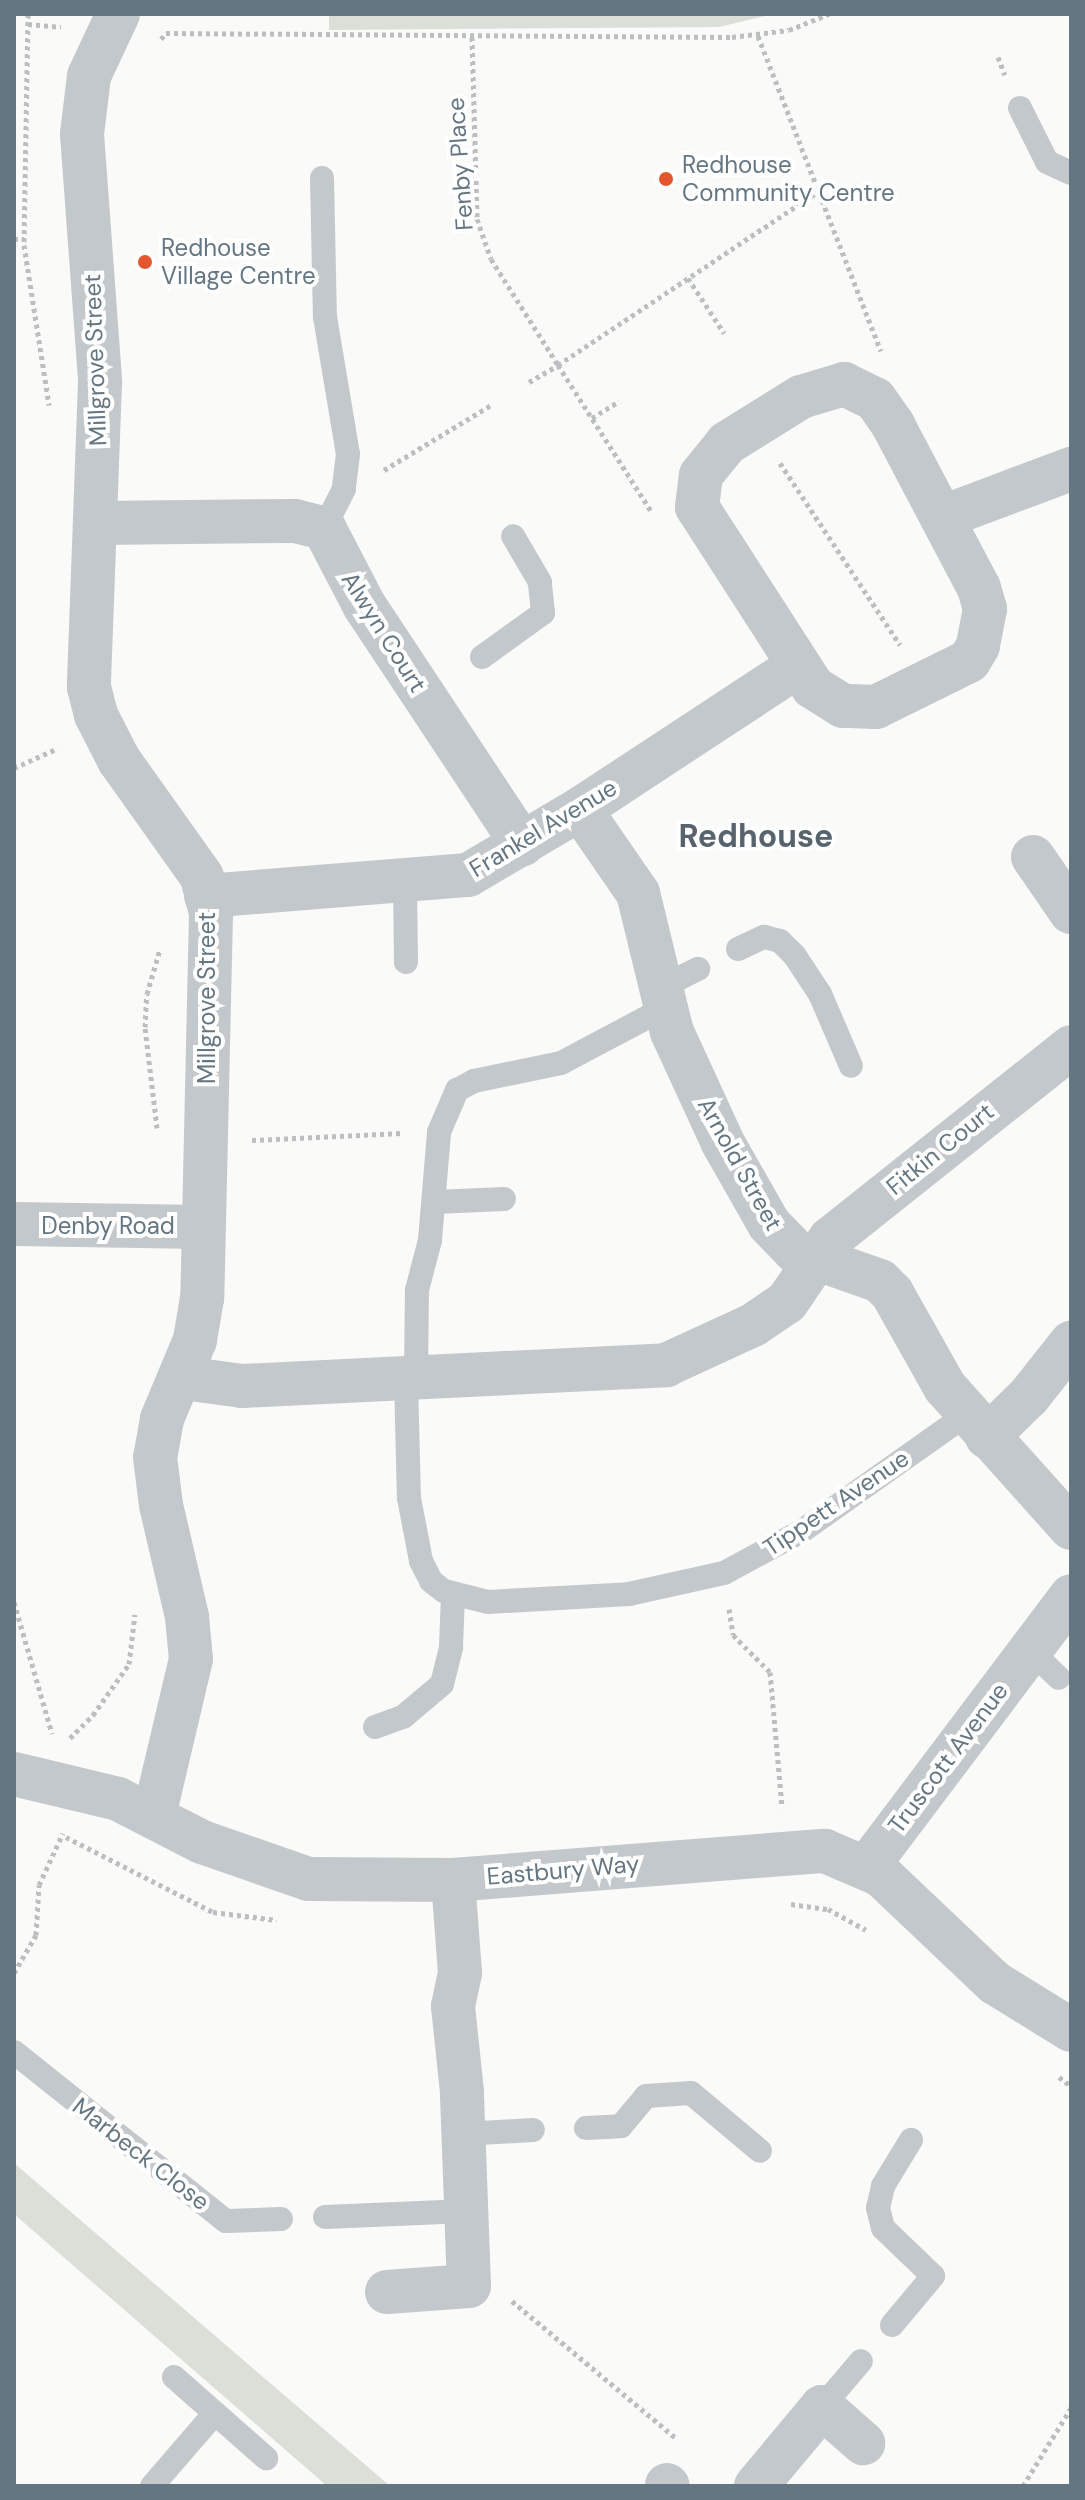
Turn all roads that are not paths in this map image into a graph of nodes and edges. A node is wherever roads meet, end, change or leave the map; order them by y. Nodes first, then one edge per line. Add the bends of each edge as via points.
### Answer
1 (110, 29) edge
2 (1020, 108) dead end
3 (1071, 173) edge
4 (322, 178) dead end
5 (1071, 469) edge
6 (943, 517) junction
7 (97, 523) junction
8 (324, 528) junction
9 (513, 536) dead end
10 (482, 657) dead end
11 (798, 666) junction
12 (580, 809) junction
13 (522, 844) junction
14 (1033, 857) dead end
15 (405, 882) junction
16 (206, 896) junction
17 (1071, 912) edge
18 (738, 949) dead end
19 (406, 962) dead end
20 (698, 969) dead end
21 (661, 999) junction
22 (1071, 1047) edge
23 (851, 1066) dead end
24 (504, 1199) dead end
25 (435, 1202) junction
26 (14, 1224) edge
27 (202, 1227) junction
28 (816, 1260) junction
29 (1071, 1343) edge
30 (183, 1378) junction
31 (411, 1379) junction
32 (977, 1426) junction
33 (1071, 1528) edge
34 (453, 1594) junction
35 (1071, 1596) edge
36 (375, 1727) dead end
37 (51, 1773) edge
38 (154, 1815) junction
39 (867, 1867) junction
40 (453, 1880) junction
41 (1071, 2030) edge
42 (14, 2052) edge
43 (586, 2128) dead end
44 (533, 2130) dead end
45 (464, 2134) junction
46 (911, 2140) dead end
47 (760, 2151) dead end
48 (467, 2211) junction
49 (325, 2217) dead end
50 (281, 2219) dead end
51 (387, 2292) dead end
52 (892, 2325) dead end
53 (861, 2361) dead end
54 (174, 2377) dead end
55 (822, 2407) junction
56 (215, 2413) junction
57 (863, 2443) dead end
58 (266, 2458) dead end
59 (152, 2486) edge
60 (756, 2486) edge

1 - 7 street, Millgrove Street via 89,76 82,134 100,382
2 - 3 lane via 1047,162
4 - 8 lane via 325,317 348,454 344,489
5 - 6 street
6 - 11 street via 979,588 984,625 969,661 876,707 858,708 826,698
6 - 11 street via 893,425 868,394 844,384 822,387 710,458 701,475 697,507
7 - 8 street via 295,521
7 - 16 street, Millgrove Street via 88,638 96,715 119,760 187,853
8 - 13 street, Alwyn Court via 364,605 434,690
9 - 10 lane via 540,582 543,613
11 - 12 street, Frankel Avenue
12 - 13 street, Frankel Avenue
12 - 21 street, Arnold Street via 638,893 648,918
13 - 15 street, Frankel Avenue via 468,875
14 - 17 street
15 - 16 street, Frankel Avenue
15 - 19 lane
16 - 27 street, Millgrove Street via 211,914
18 - 23 lane via 764,937 780,941 795,956 820,994
20 - 21 lane
21 - 25 lane via 561,1063 474,1081 457,1090 439,1132
21 - 28 street, Arnold Street via 723,1143 769,1224 795,1251
22 - 28 street, Fitkin Court via 890,1188 830,1239
24 - 25 lane
25 - 31 lane via 417,1290
26 - 27 street, Denby Road
27 - 30 street, Millgrove Street via 202,1298
28 - 31 street via 805,1282 770,1314 666,1365
28 - 32 street, Arnold Street via 863,1271 892,1293 929,1363
29 - 32 street via 1029,1396
30 - 31 street via 242,1386
30 - 38 street, Millgrove Street via 162,1419 155,1457 191,1659
31 - 34 lane via 412,1525 431,1581
32 - 33 street, Arnold Street
32 - 34 lane, Tippett Avenue via 724,1573 629,1594 571,1600 488,1602
34 - 36 lane via 451,1647 442,1684 403,1717
35 - 39 street, Truscott Avenue via 1045,1664
37 - 38 street, Eastbury Way
38 - 40 street, Eastbury Way via 202,1842 308,1879
39 - 40 street, Eastbury Way via 825,1851 783,1850
39 - 41 street, Eastbury Way via 995,1983
40 - 45 street via 460,1973 453,2006
42 - 50 lane, Marbeck Close via 226,2221
43 - 47 lane via 621,2126 646,2096 691,2093
44 - 45 lane
45 - 48 street
46 - 52 lane via 883,2186 878,2208 883,2228 933,2276
48 - 49 lane
48 - 51 street via 469,2286
53 - 55 lane
54 - 56 lane
55 - 57 street
55 - 60 street
56 - 58 lane
56 - 59 lane

